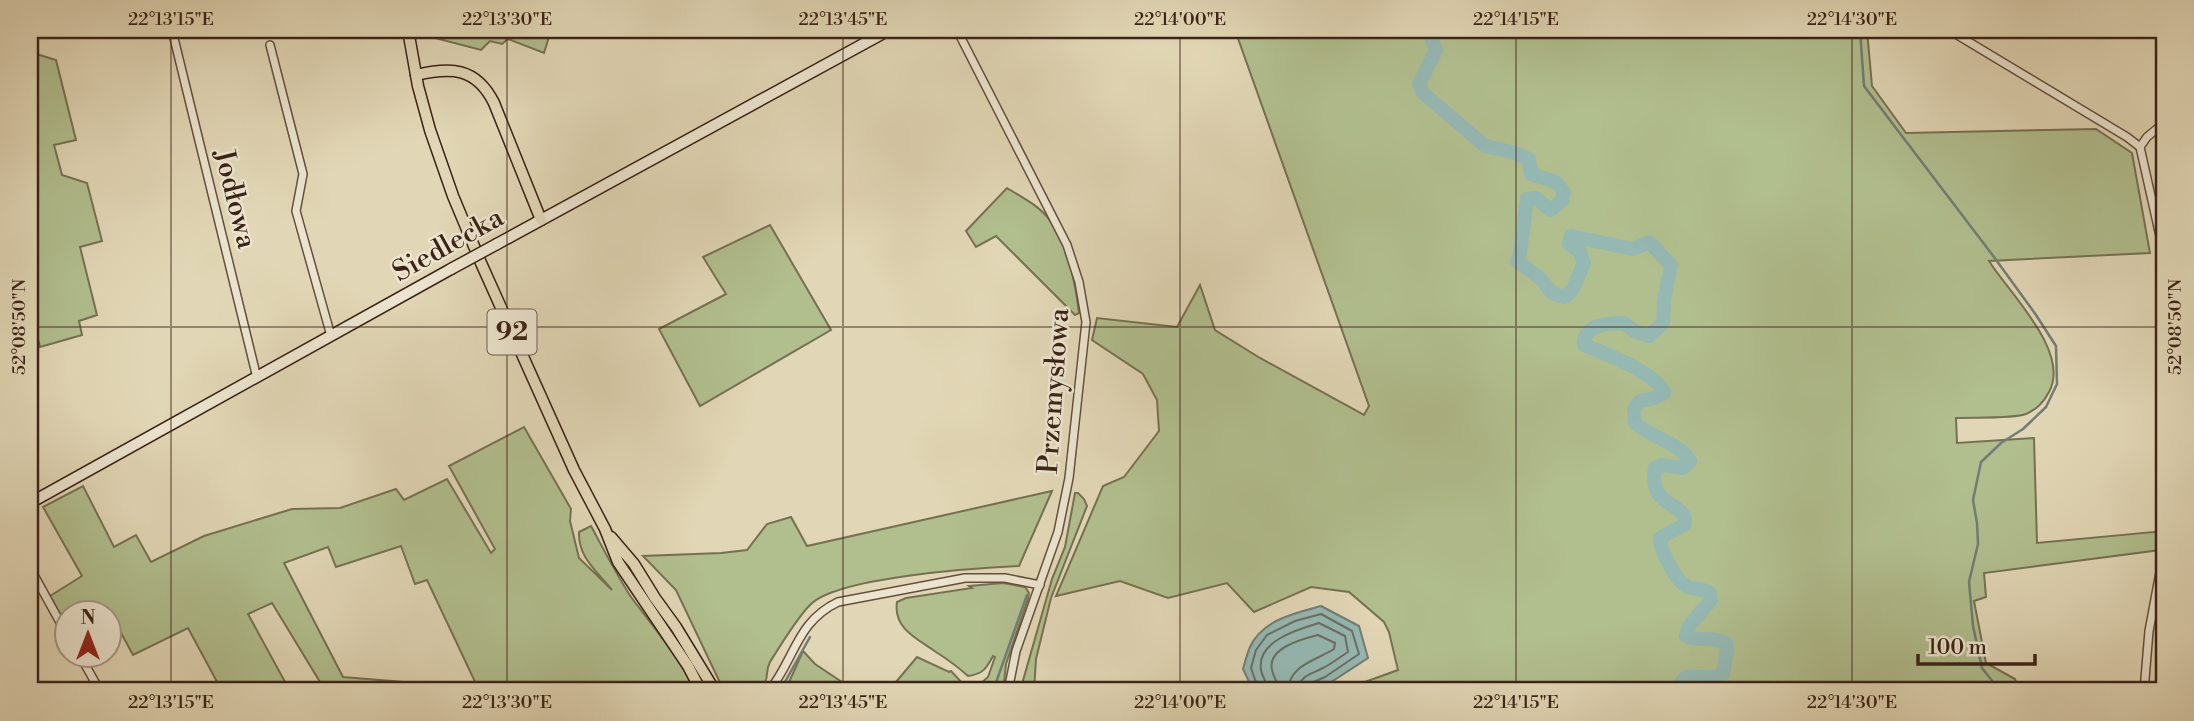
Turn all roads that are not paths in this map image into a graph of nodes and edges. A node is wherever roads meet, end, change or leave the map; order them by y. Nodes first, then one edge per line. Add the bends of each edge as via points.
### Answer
1 (172, 30) edge
2 (408, 30) edge
3 (889, 30) edge
4 (957, 30) edge
5 (1949, 30) edge
6 (270, 45) dead end
7 (416, 75) junction
8 (2164, 123) edge
9 (2140, 147) junction
10 (541, 220) junction
11 (2164, 254) edge
12 (331, 336) junction
13 (257, 378) junction
14 (30, 503) edge
15 (605, 529) junction
16 (2164, 551) edge
17 (30, 568) edge
18 (1040, 585) junction
19 (52, 608) edge
20 (87, 668) edge
21 (100, 691) edge
22 (701, 691) edge
23 (715, 691) edge
24 (769, 691) edge
25 (1008, 691) edge
26 (2144, 691) edge

1 - 13 street, Jodłowa
2 - 7 main road, 92
3 - 10 main road, Siedlecka
4 - 18 street, Przemysłowa via 1068,246 1086,322 1069,478 1058,532
5 - 9 street
6 - 12 street via 303,174 296,211
7 - 10 main road via 462,72 485,88
7 - 15 main road, 92 via 435,148 466,227
8 - 9 street
9 - 11 street
10 - 12 main road, Siedlecka, bridge
12 - 13 main road, Siedlecka
13 - 14 main road, Siedlecka
15 - 22 main road, 92 via 618,562
15 - 23 main road, 92 via 634,564
16 - 26 street via 2149,631
17 - 19 street
18 - 24 street via 1005,578 965,578 838,602 810,622
18 - 25 street, Przemysłowa via 1016,651
20 - 21 street

